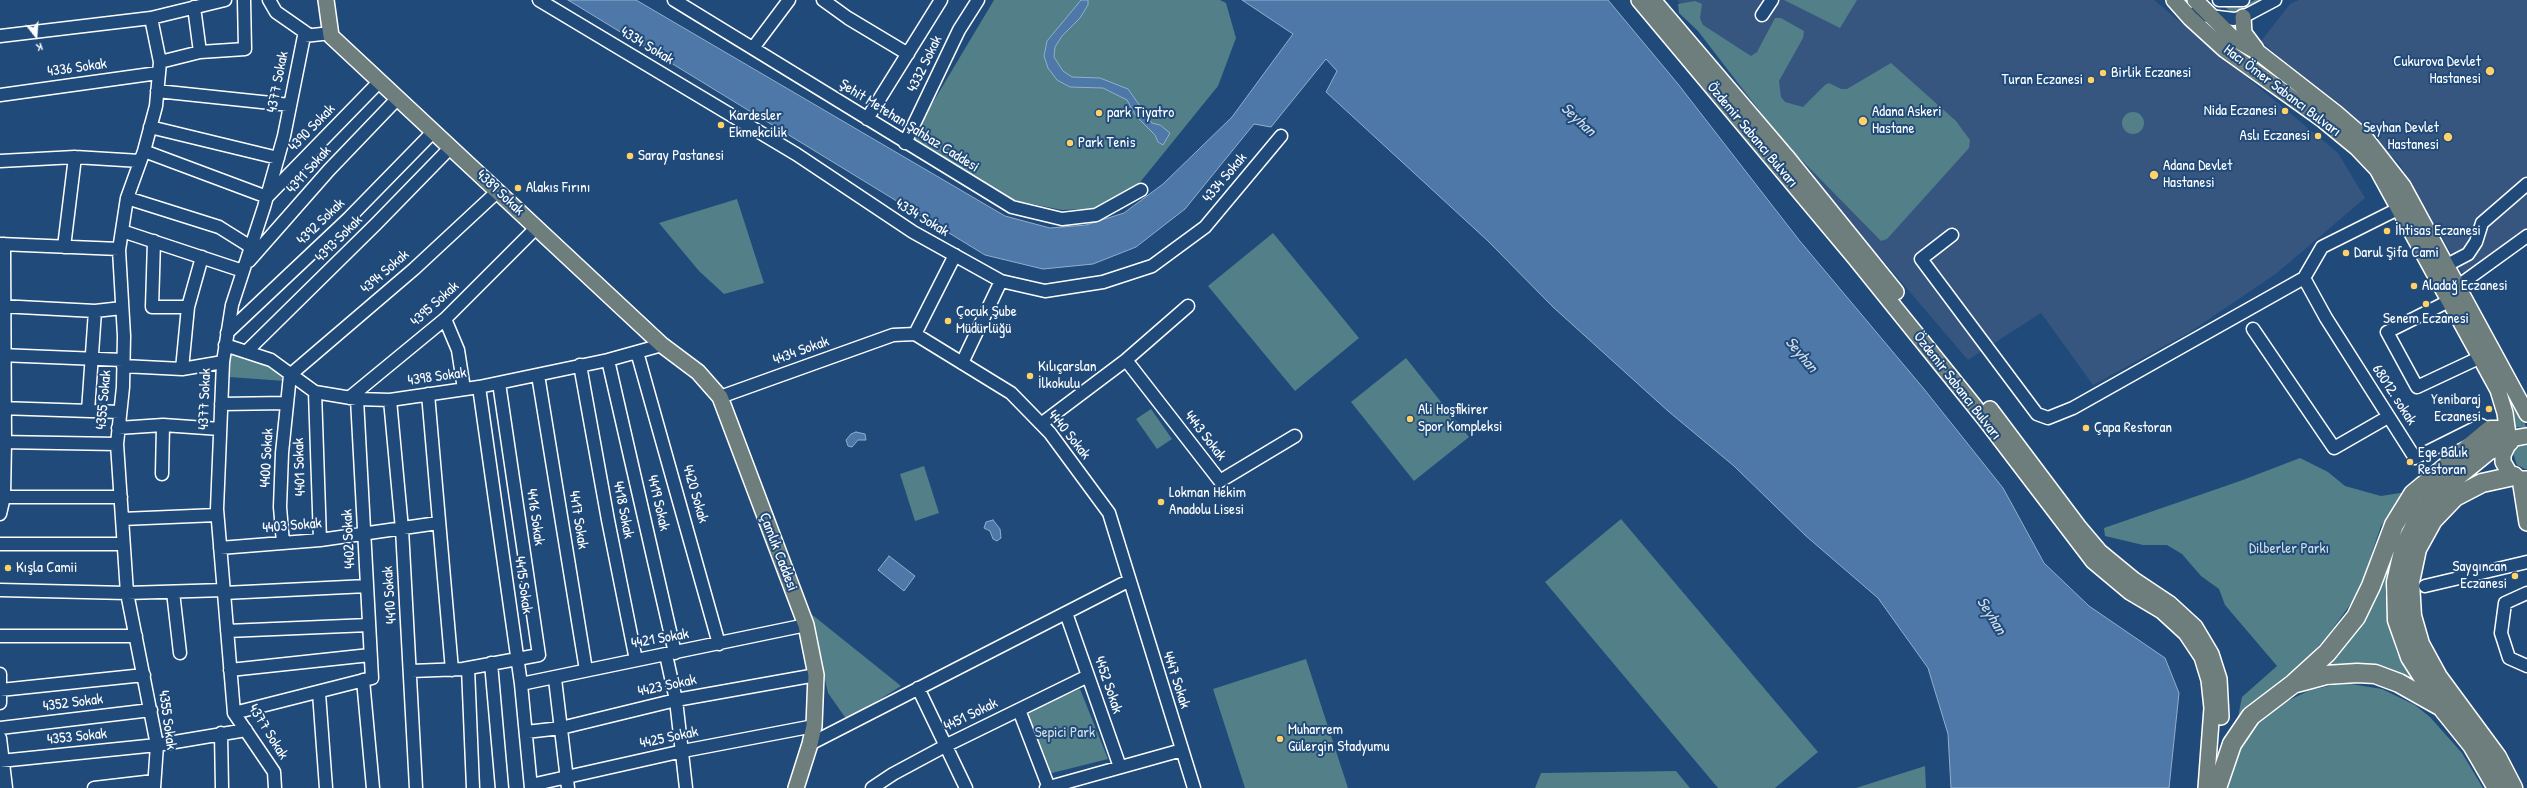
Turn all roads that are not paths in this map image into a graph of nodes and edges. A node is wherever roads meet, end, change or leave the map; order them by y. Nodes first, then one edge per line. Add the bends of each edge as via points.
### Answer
1 (225, 0) edge
2 (244, 0) edge
3 (269, 0) edge
4 (326, 0) edge
5 (539, 0) edge
6 (789, 0) edge
7 (824, 0) edge
8 (978, 0) edge
9 (1639, 0) edge
10 (1653, 0) edge
11 (1772, 0) edge
12 (2174, 0) edge
13 (2195, 0) edge
14 (2219, 0) edge
15 (2243, 0) edge
16 (2275, 0) edge
17 (677, 1) edge
18 (937, 1) edge
19 (194, 7) junction
20 (2185, 13) junction
21 (2206, 14) junction
22 (1762, 15) dead end
23 (2242, 17) junction
24 (151, 18) junction
25 (331, 33) junction
26 (0, 36) edge
27 (309, 36) junction
28 (753, 48) junction
29 (200, 52) junction
30 (2259, 53) junction
31 (908, 54) junction
32 (159, 68) junction
33 (380, 81) junction
34 (157, 91) junction
35 (0, 95) edge
36 (398, 98) junction
37 (290, 105) junction
38 (867, 119) junction
39 (150, 127) junction
40 (434, 131) junction
41 (1282, 136) dead end
42 (905, 143) junction
43 (451, 147) junction
44 (142, 156) junction
45 (75, 157) junction
46 (278, 158) junction
47 (0, 161) edge
48 (2527, 184) edge
49 (1141, 190) dead end
50 (498, 191) junction
51 (267, 197) junction
52 (127, 198) junction
53 (2400, 208) junction
54 (537, 227) junction
55 (122, 231) junction
56 (1952, 236) dead end
57 (2527, 236) edge
58 (154, 241) junction
59 (2, 244) edge
60 (64, 247) junction
61 (251, 247) junction
62 (119, 249) junction
63 (954, 255) junction
64 (202, 257) junction
65 (2447, 265) junction
66 (244, 268) junction
67 (2304, 278) junction
68 (1001, 281) junction
69 (2458, 286) junction
70 (2451, 300) junction
71 (2, 306) edge
72 (1188, 306) dead end
73 (188, 307) junction
74 (122, 308) junction
75 (95, 311) junction
76 (445, 319) junction
77 (2253, 329) dead end
78 (915, 334) junction
79 (226, 339) junction
80 (662, 345) junction
81 (246, 352) junction
82 (637, 352) junction
83 (3, 356) edge
84 (2481, 357) junction
85 (92, 359) junction
86 (608, 360) junction
87 (1126, 360) junction
88 (223, 362) junction
89 (123, 363) junction
90 (962, 363) junction
91 (580, 365) junction
92 (182, 369) junction
93 (698, 372) joint
94 (290, 375) junction
95 (538, 375) junction
96 (499, 383) junction
97 (480, 387) junction
98 (464, 389) junction
99 (315, 392) junction
100 (428, 394) junction
101 (720, 397) junction
102 (353, 398) junction
103 (390, 400) junction
104 (286, 402) junction
105 (221, 404) junction
106 (3, 408) edge
107 (88, 411) junction
108 (120, 412) junction
109 (2527, 414) edge
110 (2388, 417) junction
111 (1041, 424) junction
112 (163, 425) junction
113 (118, 428) junction
114 (220, 429) junction
115 (2490, 430) junction
116 (1295, 436) dead end
117 (2527, 436) edge
118 (3, 442) edge
119 (2509, 442) junction
120 (117, 444) junction
121 (162, 474) dead end
122 (2520, 478) edge
123 (2, 497) edge
124 (121, 497) junction
125 (0, 514) edge
126 (218, 515) junction
127 (122, 519) junction
128 (438, 523) junction
129 (2527, 523) edge
130 (402, 529) junction
131 (364, 534) junction
132 (320, 540) junction
133 (283, 543) junction
134 (0, 544) edge
135 (123, 544) junction
136 (220, 548) junction
137 (2527, 562) edge
138 (1128, 581) junction
139 (367, 586) junction
140 (2425, 586) dead end
141 (0, 590) edge
142 (173, 592) junction
143 (224, 592) junction
144 (127, 593) junction
145 (2527, 593) edge
146 (1066, 613) junction
147 (369, 625) junction
148 (806, 625) junction
149 (227, 631) junction
150 (0, 636) edge
151 (136, 636) junction
152 (719, 644) junction
153 (180, 653) dead end
154 (670, 654) junction
155 (370, 655) junction
156 (517, 658) junction
157 (636, 660) junction
158 (491, 663) junction
159 (2527, 666) edge
160 (468, 668) junction
161 (230, 670) junction
162 (452, 670) junction
163 (586, 670) junction
164 (411, 671) junction
165 (0, 674) edge
166 (816, 674) junction
167 (144, 675) junction
168 (1088, 676) junction
169 (368, 679) junction
170 (555, 679) junction
171 (521, 684) junction
172 (2293, 684) junction
173 (918, 688) junction
174 (0, 690) edge
175 (319, 693) junction
176 (676, 700) junction
177 (0, 703) edge
178 (2443, 709) junction
179 (150, 710) junction
180 (1019, 710) junction
181 (234, 713) junction
182 (814, 726) junction
183 (0, 728) edge
184 (561, 728) junction
185 (246, 730) junction
186 (526, 732) junction
187 (221, 733) junction
188 (0, 738) edge
189 (810, 744) junction
190 (157, 745) junction
191 (947, 745) junction
192 (1182, 750) junction
193 (683, 751) junction
194 (2, 761) edge
195 (1120, 767) junction
196 (568, 782) edge
197 (154, 785) edge
198 (531, 787) edge
199 (6, 788) edge
200 (94, 788) edge
201 (222, 788) edge
202 (275, 788) edge
203 (326, 788) edge
204 (373, 788) edge
205 (416, 788) edge
206 (473, 788) edge
207 (502, 788) edge
208 (686, 788) edge
209 (796, 788) edge
210 (872, 788) edge
211 (966, 788) edge
212 (1048, 788) edge
213 (1194, 788) edge
214 (2206, 788) edge
215 (2216, 788) edge
216 (2497, 788) edge
217 (2513, 788) edge

1 - 19 street
2 - 29 street, 4336 Sokak via 245,49
3 - 27 street via 276,12
4 - 25 main road
5 - 63 street, 4334 Sokak via 796,154 913,232
6 - 28 street
7 - 31 street via 848,18
8 - 42 street, 4332 Sokak via 959,30
9 - 214 main road, Özdemir Sabancı Bulvarı via 1855,258 1984,418 2093,561 2130,592 2162,611 2186,633 2202,657 2209,680 2212,708
10 - 215 main road, Özdemir Sabancı Bulvarı via 1843,225 2100,552 2134,580 2170,604 2195,627 2211,654 2220,679 2222,708
11 - 22 street
12 - 20 main road, Hacı Ömer Sabancı Bulvarı
13 - 21 main road, Hacı Ömer Sabancı Bulvarı
14 - 15 street
16 - 23 street
17 - 28 street, Şehit Metehan Şahbaz Caddesi
18 - 31 street
19 - 24 street
19 - 29 street
20 - 21 street
20 - 53 main road, Hacı Ömer Sabancı Bulvarı via 2225,50 2323,120 2357,148 2377,169
21 - 23 street via 2225,19
21 - 30 main road, Hacı Ömer Sabancı Bulvarı via 2233,38
23 - 30 main road via 2244,33
24 - 26 street
24 - 32 street, 4355 Sokak
25 - 27 street
25 - 33 main road, 4389 Sokak
27 - 37 street, 4377 Sokak via 304,36
28 - 38 street, Şehit Metehan Şahbaz Caddesi
29 - 32 street, 4336 Sokak
30 - 65 main road, Hacı Ömer Sabancı Bulvarı via 2367,140 2403,186
31 - 38 street
32 - 34 street, 4355 Sokak
32 - 35 street, 4336 Sokak
33 - 36 main road, 4389 Sokak
33 - 51 street, 4390 Sokak
34 - 37 street
34 - 39 street, 4355 Sokak
36 - 40 main road, 4389 Sokak
36 - 66 street, 4391 Sokak via 329,170
37 - 46 street, 4377 Sokak
38 - 42 street, Şehit Metehan Şahbaz Caddesi
39 - 44 street, 4355 Sokak
39 - 46 street
40 - 43 main road, 4389 Sokak
40 - 79 street, 4392 Sokak
41 - 68 street, 4334 Sokak via 1206,227 1152,266 1103,282 1045,291
42 - 49 street, Şehit Metehan Şahbaz Caddesi via 1012,207 1062,219 1096,215
43 - 50 main road, 4389 Sokak
43 - 81 street, 4393 Sokak
44 - 45 street
44 - 51 street
44 - 52 street, 4355 Sokak
45 - 47 street
45 - 60 street
46 - 51 street, 4377 Sokak
48 - 65 street via 2482,223 2476,242 2468,254
50 - 54 main road, 4389 Sokak
50 - 94 street, 4394 Sokak via 414,269
51 - 61 street, 4377 Sokak
52 - 55 street, 4355 Sokak
52 - 61 street via 219,227
53 - 67 street via 2322,247
53 - 70 main road, Hacı Ömer Sabancı Bulvarı
54 - 76 street, 4395 Sokak
54 - 80 main road, 4389 Sokak
55 - 58 street
55 - 62 street, 4355 Sokak
56 - 67 street via 1921,259 2037,414 2048,418 2073,408
57 - 69 street
58 - 64 street
58 - 73 street via 152,307
59 - 60 street
59 - 71 street
60 - 62 street
61 - 66 street, 4377 Sokak
62 - 74 street, 4355 Sokak
63 - 68 street, 4334 Sokak
63 - 78 street
64 - 66 street
64 - 73 street
65 - 69 main road, Hacı Ömer Sabancı Bulvarı
66 - 79 street, 4377 Sokak via 232,305
67 - 110 street, 68012. sokak
68 - 90 street
69 - 109 main road, Hacı Ömer Sabancı Bulvarı
70 - 84 main road, Hacı Ömer Sabancı Bulvarı
70 - 84 street via 2387,332 2417,387
71 - 75 street
71 - 83 street
72 - 87 street
73 - 92 street
74 - 75 street
74 - 89 street, 4355 Sokak
75 - 85 street
76 - 98 street via 458,350
76 - 102 street, 4395 Sokak
77 - 110 street via 2334,448
78 - 90 street, 4440 Sokak
78 - 101 street, 4434 Sokak via 893,334
79 - 81 street, 4398 Sokak
79 - 88 street, 4377 Sokak
80 - 82 street, 4398 Sokak
80 - 93 main road, 4389 Sokak
81 - 94 street, 4398 Sokak via 271,360
82 - 86 street, 4398 Sokak
82 - 152 street, 4420 Sokak
83 - 85 street
83 - 106 street
84 - 119 main road, Hacı Ömer Sabancı Bulvarı via 2498,390 2505,413
85 - 89 street
85 - 107 street
86 - 91 street, 4398 Sokak
86 - 154 street, 4419 Sokak
87 - 111 street
87 - 116 street, 4443 Sokak via 1220,481
88 - 92 street
88 - 105 street, 4377 Sokak
89 - 92 street
89 - 108 street, 4355 Sokak
90 - 111 street, 4440 Sokak via 1011,393
91 - 95 street, 4398 Sokak
91 - 157 street, 4418 Sokak
93 - 101 main road, Çamlık Caddesi
94 - 99 street, 4398 Sokak
94 - 104 street, 4400 Sokak
95 - 96 street, 4398 Sokak
95 - 163 street, 4417 Sokak
96 - 97 street, 4398 Sokak
96 - 156 street, 4416 Sokak via 539,655
97 - 98 street, 4398 Sokak
97 - 156 street, 4415 Sokak
98 - 100 street, 4398 Sokak
99 - 102 street, 4398 Sokak
99 - 132 street, 4401 Sokak
100 - 103 street, 4398 Sokak
100 - 128 street
101 - 148 main road, Çamlık Caddesi
102 - 103 street, 4398 Sokak
102 - 131 street, 4402 Sokak
103 - 130 street, 4410 Sokak
104 - 105 street
104 - 133 street, 4400 Sokak via 280,507
105 - 114 street, 4377 Sokak
106 - 107 street
106 - 118 street
107 - 108 street
108 - 113 street, 4355 Sokak
110 - 115 street, 68012. sokak via 2415,458 2481,425
111 - 138 street, 4440 Sokak via 1109,513
112 - 113 street
112 - 114 street
112 - 121 street
113 - 120 street, 4355 Sokak
114 - 126 street, 4377 Sokak
115 - 119 highway via 2500,430
115 - 172 highway via 2413,494 2394,526 2356,617 2327,653
117 - 119 main road
118 - 120 street
118 - 123 street
119 - 122 main road via 2505,448 2503,462 2506,469
119 - 178 highway via 2488,451 2450,482 2422,511 2404,547 2396,582 2397,620 2410,656
120 - 124 street, 4355 Sokak
122 - 129 main road
122 - 217 highway via 2482,483 2455,497 2433,520 2417,549 2410,582 2412,616 2420,644 2438,676 2497,757
123 - 124 street
123 - 125 street
124 - 127 street, 4355 Sokak
126 - 127 street
126 - 136 street, 4377 Sokak
127 - 135 street, 4355 Sokak
128 - 130 street, 4403 Sokak
128 - 162 street
130 - 131 street, 4403 Sokak
130 - 164 street, 4410 Sokak
131 - 132 street, 4403 Sokak
131 - 139 street, 4402 Sokak
132 - 133 street, 4403 Sokak
133 - 136 street, 4403 Sokak
134 - 135 street
135 - 144 street, 4355 Sokak
136 - 143 street, 4377 Sokak
137 - 140 street
138 - 146 street
138 - 192 street, 4447 Sokak
139 - 143 street
139 - 147 street, 4402 Sokak
141 - 144 street
142 - 143 street
142 - 144 street
142 - 153 street
143 - 149 street, 4377 Sokak
144 - 151 street, 4355 Sokak
145 - 159 street via 2505,603 2501,633 2509,658
146 - 168 street, 4452 Sokak
146 - 173 street
147 - 149 street
147 - 155 street, 4402 Sokak
148 - 152 street, 4421 Sokak
148 - 166 main road, Çamlık Caddesi
149 - 161 street, 4377 Sokak
150 - 151 street
151 - 167 street, 4355 Sokak
152 - 154 street, 4421 Sokak
154 - 157 street, 4421 Sokak
154 - 176 street, 4419 Sokak
155 - 161 street
155 - 169 street, 4402 Sokak
156 - 158 street
156 - 171 street, 4415 Sokak
157 - 163 street, 4421 Sokak
158 - 160 street
158 - 207 street
160 - 162 street
160 - 206 street
161 - 181 street, 4377 Sokak
162 - 164 street
163 - 170 street, 4421 Sokak
164 - 205 street, 4410 Sokak
165 - 174 street
166 - 176 street, 4423 Sokak
166 - 182 main road, Çamlık Caddesi
167 - 174 street
167 - 179 street, 4355 Sokak
168 - 180 street, 4451 Sokak
168 - 195 street, 4452 Sokak
169 - 175 street
169 - 204 street, 4402 Sokak
170 - 171 street, 4421 Sokak
170 - 184 street
171 - 186 street, 4415 Sokak
172 - 178 highway via 2326,675 2375,674 2399,683
172 - 215 highway via 2251,716 2232,744
173 - 189 street
173 - 191 street
174 - 177 street
175 - 181 street
175 - 203 street
176 - 184 street, 4423 Sokak
176 - 193 street, 4419 Sokak
178 - 216 highway via 2472,745
179 - 183 street, 4352 Sokak
179 - 190 street, 4355 Sokak
180 - 191 street, 4451 Sokak
180 - 212 street
181 - 185 street, 4377 Sokak
182 - 189 main road, Çamlık Caddesi
182 - 193 street, 4425 Sokak
184 - 186 street, 4423 Sokak
184 - 196 street
185 - 187 street, 4353 Sokak
185 - 202 street, 4377 Sokak via 274,772
186 - 198 street, 4415 Sokak
187 - 190 street, 4353 Sokak
187 - 201 street
188 - 194 street
189 - 209 main road, Çamlık Caddesi
190 - 194 street, 4353 Sokak
190 - 197 street, 4355 Sokak
191 - 210 street, 4451 Sokak
191 - 211 street
192 - 195 street
192 - 213 street, 4447 Sokak
193 - 196 street, 4425 Sokak
193 - 208 street, 4419 Sokak
194 - 199 street
195 - 212 street
196 - 198 street, 4425 Sokak
197 - 200 street

